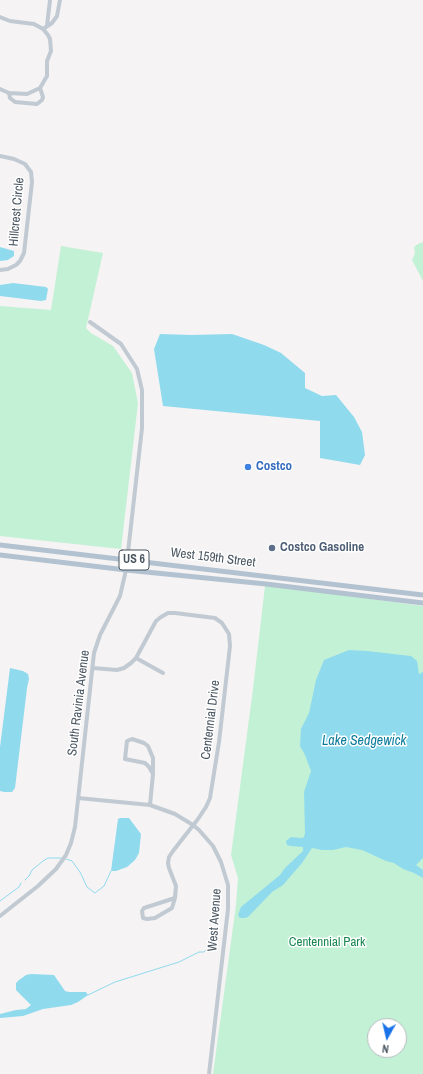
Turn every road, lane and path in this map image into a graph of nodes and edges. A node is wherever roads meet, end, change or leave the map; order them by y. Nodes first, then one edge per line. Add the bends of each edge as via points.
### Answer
1 (50, 0) edge
2 (60, 0) edge
3 (0, 17) edge
4 (45, 27) junction
5 (40, 88) junction
6 (0, 89) edge
7 (9, 93) junction
8 (0, 156) edge
9 (0, 270) edge
10 (90, 322) dead end
11 (0, 545) edge
12 (0, 556) edge
13 (127, 559) junction
14 (126, 570) junction
15 (423, 596) edge
16 (423, 603) edge
17 (136, 658) junction
18 (93, 668) junction
19 (162, 672) dead end
20 (153, 774) junction
21 (78, 798) junction
22 (150, 806) junction
23 (193, 824) junction
24 (175, 898) junction
25 (0, 916) edge
26 (209, 1074) edge

1 - 4 street
2 - 4 street via 57,16
3 - 4 street
4 - 5 street via 51,51 47,61 47,76
5 - 7 street via 27,94
5 - 7 street via 43,97 37,104 14,102
6 - 7 street
8 - 9 street, Hillcrest Circle via 21,161 29,168 32,177 24,253 16,265
10 - 13 street, South Ravinia Avenue via 121,344 138,369 142,390 142,428
11 - 13 main road, West 159th Street / US 6
12 - 14 main road, West 159th Street / US 6
13 - 14 street, South Ravinia Avenue
13 - 15 main road, West 159th Street / US 6
14 - 16 main road, West 159th Street / US 6
14 - 18 street, South Ravinia Avenue via 120,596 100,635 94,653
17 - 18 street via 124,668 117,670
17 - 19 street
17 - 23 street, Centennial Drive via 156,621 168,613 215,618 226,628 230,639 213,788 206,807
18 - 21 street, South Ravinia Avenue
20 - 20 street via 153,758 148,746 139,740 128,741 125,759 145,764
20 - 22 street
21 - 22 street, West Avenue
21 - 25 street, South Ravinia Avenue via 71,843 56,870
22 - 23 street, West Avenue via 175,814
23 - 24 street, Centennial Drive via 169,857 169,868 176,886
23 - 26 street, West Avenue via 213,846 224,869 228,885 228,909
24 - 24 street via 144,908 143,918 154,918 172,908

